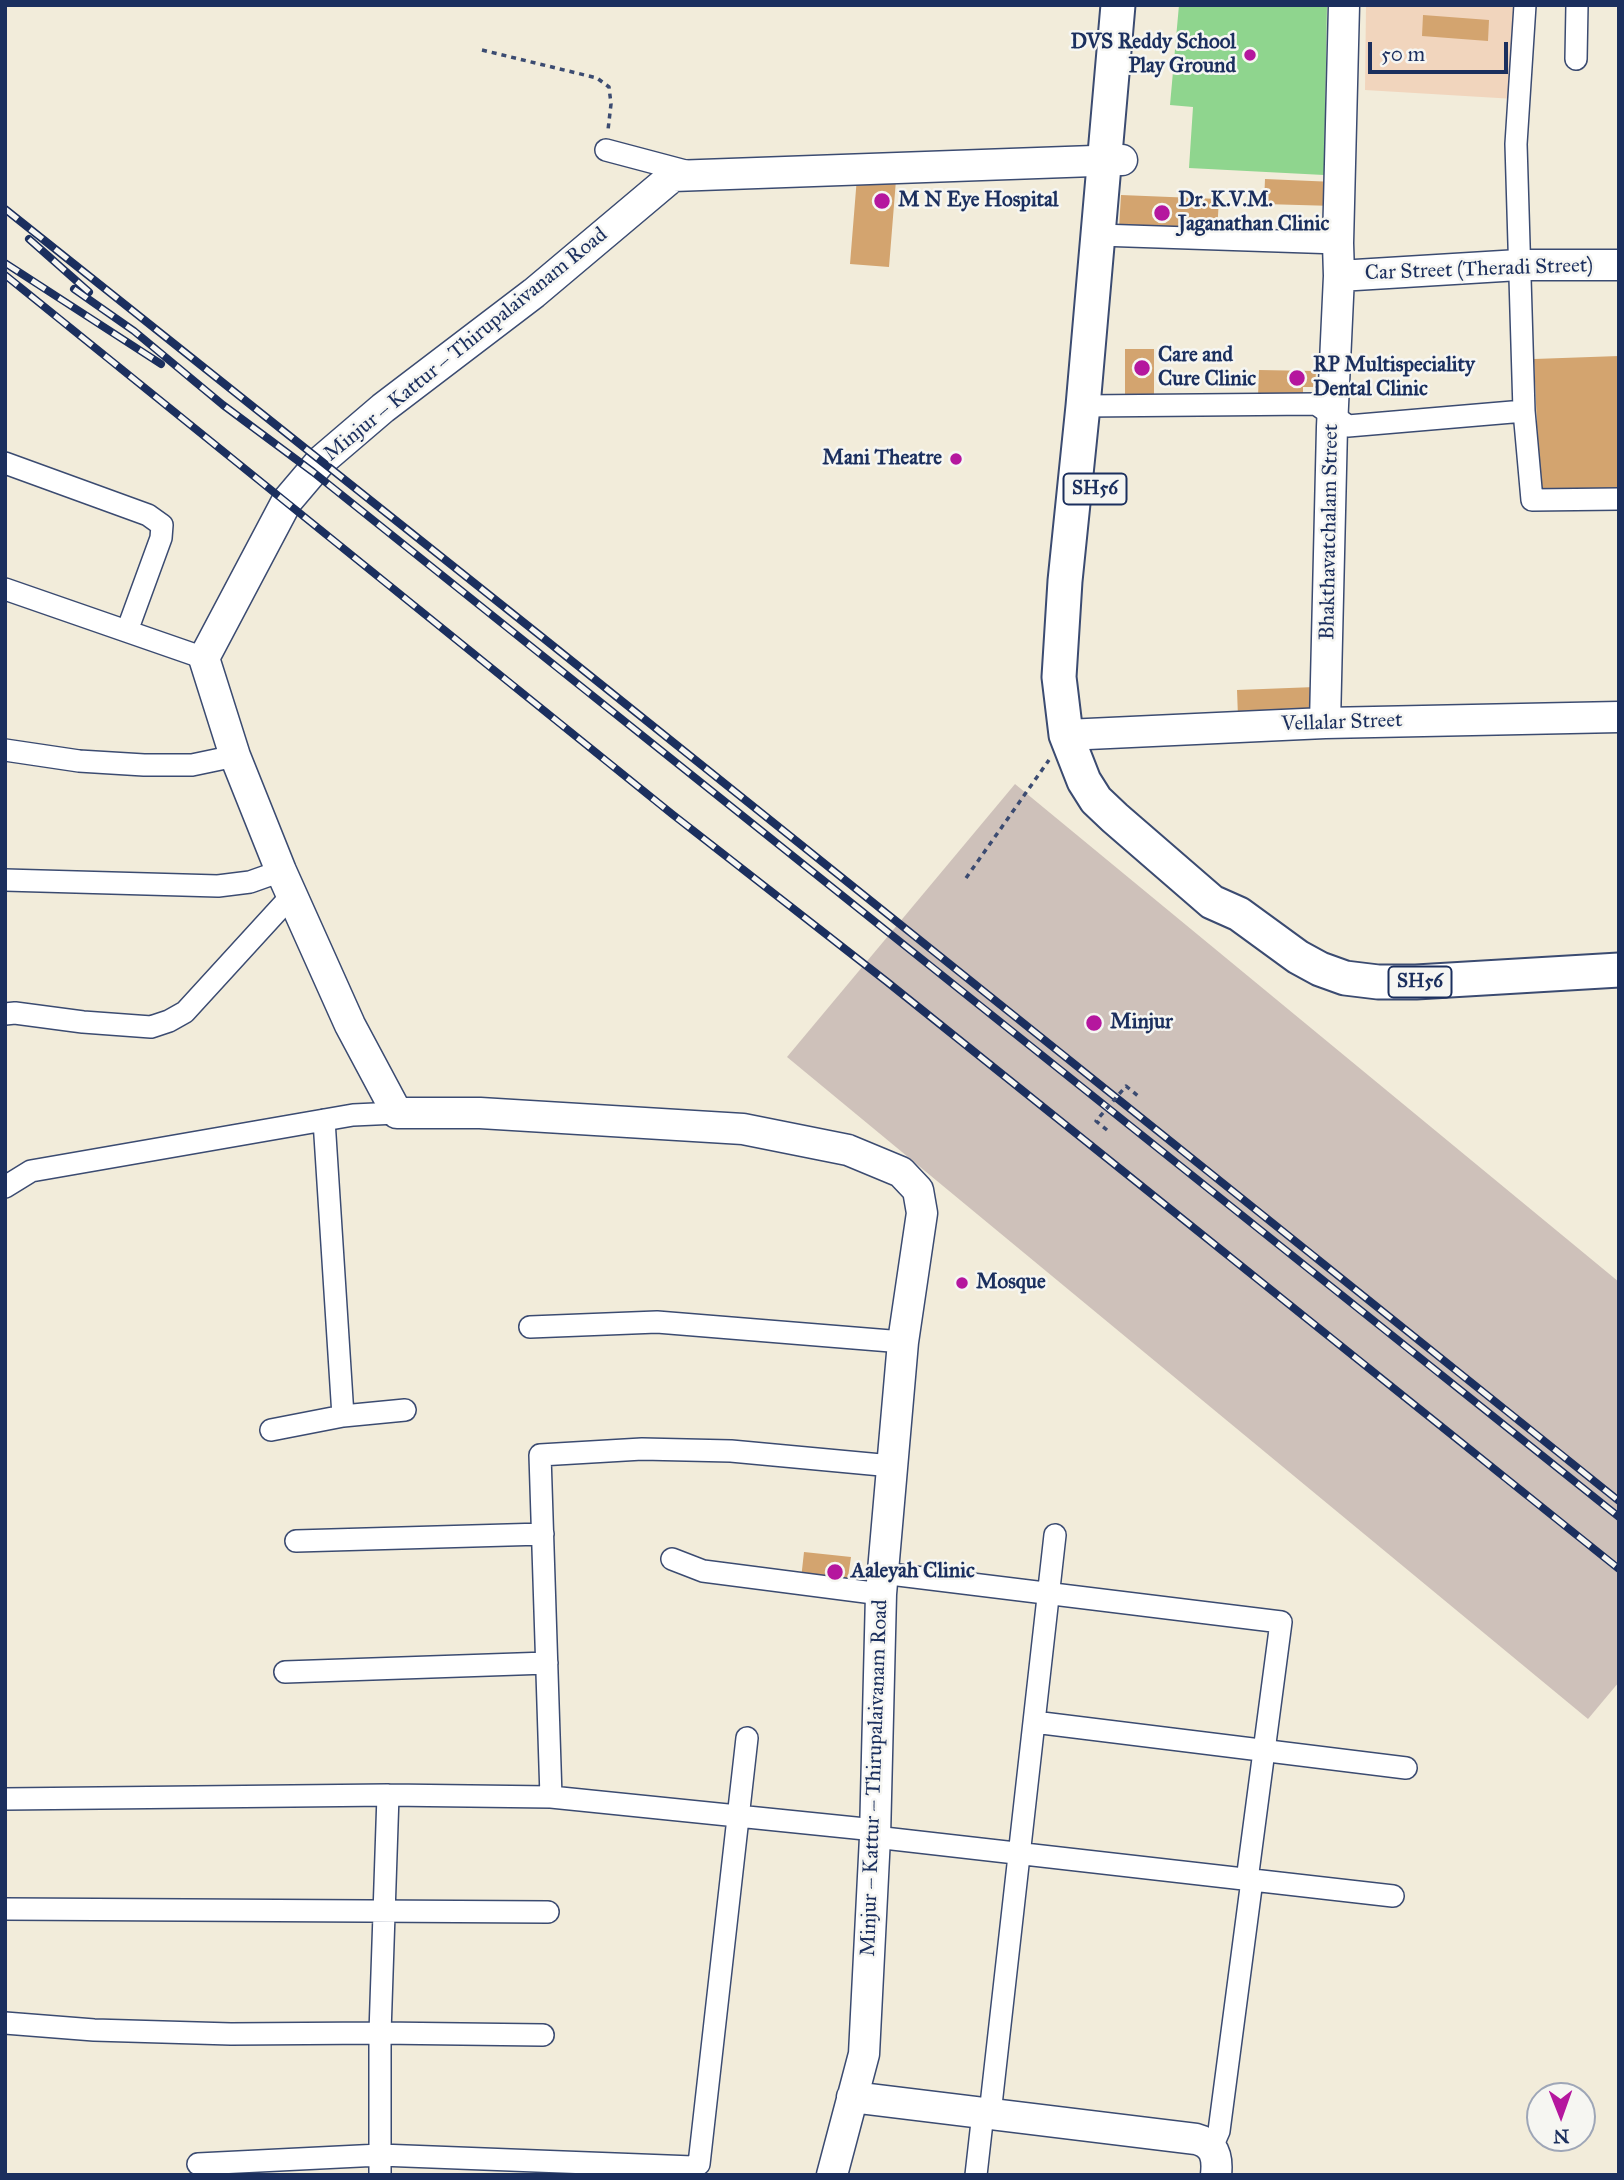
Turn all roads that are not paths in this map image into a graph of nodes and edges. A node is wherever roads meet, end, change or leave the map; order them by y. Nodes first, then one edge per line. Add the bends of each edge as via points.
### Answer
1 (1118, 5) edge
2 (1139, 5) edge
3 (1344, 5) edge
4 (1525, 5) edge
5 (1577, 5) edge
6 (1576, 58) dead end
7 (606, 150) road end
8 (1113, 160) junction
9 (698, 175) junction
10 (1108, 235) junction
11 (1338, 243) junction
12 (1520, 265) junction
13 (1619, 265) edge
14 (1339, 276) junction
15 (1093, 406) junction
16 (1524, 411) junction
17 (1332, 415) junction
18 (5, 463) edge
19 (1619, 499) edge
20 (5, 589) edge
21 (127, 631) junction
22 (204, 658) junction
23 (1619, 718) edge
24 (1325, 723) junction
25 (1077, 735) junction
26 (5, 750) edge
27 (235, 756) junction
28 (5, 880) edge
29 (287, 883) junction
30 (1619, 970) edge
31 (5, 1014) edge
32 (397, 1112) junction
33 (324, 1120) junction
34 (5, 1187) edge
35 (530, 1327) dead end
36 (904, 1342) junction
37 (405, 1410) dead end
38 (343, 1416) junction
39 (271, 1430) dead end
40 (892, 1466) junction
41 (543, 1534) junction
42 (1055, 1535) dead end
43 (296, 1541) dead end
44 (672, 1559) dead end
45 (881, 1583) junction
46 (1049, 1593) junction
47 (547, 1663) junction
48 (285, 1672) dead end
49 (1034, 1722) junction
50 (747, 1738) dead end
51 (1264, 1749) junction
52 (1406, 1768) dead end
53 (388, 1796) junction
54 (551, 1797) junction
55 (5, 1799) edge
56 (738, 1816) junction
57 (875, 1833) junction
58 (1020, 1854) junction
59 (1250, 1880) junction
60 (1393, 1896) dead end
61 (5, 1909) edge
62 (548, 1912) dead end
63 (384, 1913) junction
64 (5, 2023) edge
65 (380, 2033) junction
66 (543, 2035) dead end
67 (852, 2098) junction
68 (987, 2114) junction
69 (1214, 2161) edge
70 (198, 2164) dead end
71 (380, 2165) edge
72 (832, 2175) edge
73 (976, 2175) edge

1 - 8 main road, SH56
2 - 8 main road, SH56
3 - 11 main road, Bhakthavatchalam Street
4 - 12 street via 1517,144
5 - 6 street
7 - 9 street
8 - 9 main road, Minjur – Kattur – Thirupalaivanam Road
8 - 10 main road, SH56
9 - 22 main road, Minjur – Kattur – Thirupalaivanam Road via 673,176 321,461 287,501
10 - 11 street
10 - 15 main road, SH56
11 - 14 main road, Bhakthavatchalam Street
12 - 13 main road, Car Street (Theradi Street)
12 - 14 main road, Car Street (Theradi Street)
12 - 16 street
14 - 17 main road, Bhakthavatchalam Street
15 - 17 street via 1316,404
15 - 25 main road, SH56 via 1065,581 1060,649 1059,677
16 - 17 street via 1348,426
16 - 19 street via 1532,500
17 - 24 main road, Bhakthavatchalam Street
18 - 21 street via 148,515 162,525
20 - 21 street
21 - 22 street
22 - 27 main road
23 - 24 main road, Vellalar Street
24 - 25 main road, Vellalar Street
25 - 30 main road, SH56 via 1084,781 1096,800 1212,902 1239,914 1320,969 1378,982
26 - 27 street via 144,765 192,765
27 - 29 main road
28 - 29 street via 218,886
29 - 31 street via 185,1012 169,1021 151,1027 126,1026
29 - 32 main road via 350,1025
32 - 33 street
32 - 36 main road, Minjur – Kattur – Thirupalaivanam Road via 744,1129 848,1150 901,1172 918,1190 922,1213
33 - 34 street via 31,1171
33 - 38 street
35 - 36 street via 657,1322
36 - 40 main road, Minjur – Kattur – Thirupalaivanam Road
37 - 38 street
38 - 39 street
40 - 41 street via 731,1451 642,1449 540,1455
40 - 45 main road, Minjur – Kattur – Thirupalaivanam Road
41 - 43 street
41 - 47 street
42 - 46 street
44 - 45 street via 703,1571
45 - 46 street
45 - 57 main road, Minjur – Kattur – Thirupalaivanam Road
46 - 49 street
46 - 51 street via 1281,1622
47 - 48 street
47 - 54 street
49 - 51 street
49 - 58 street
50 - 56 street
51 - 52 street
51 - 59 street
53 - 54 street
53 - 55 street
53 - 63 street
54 - 56 street
56 - 57 street
56 - 71 street via 699,2164
57 - 58 street
57 - 67 main road, Minjur – Kattur – Thirupalaivanam Road via 864,2054
58 - 59 street
58 - 68 street
59 - 60 street
59 - 69 street
61 - 63 street
62 - 63 street
63 - 65 street
64 - 65 street via 231,2034
65 - 66 street
65 - 71 street
67 - 68 main road
67 - 72 main road, Minjur – Kattur – Thirupalaivanam Road
68 - 69 main road via 1185,2137 1203,2141
68 - 73 street
70 - 71 street

